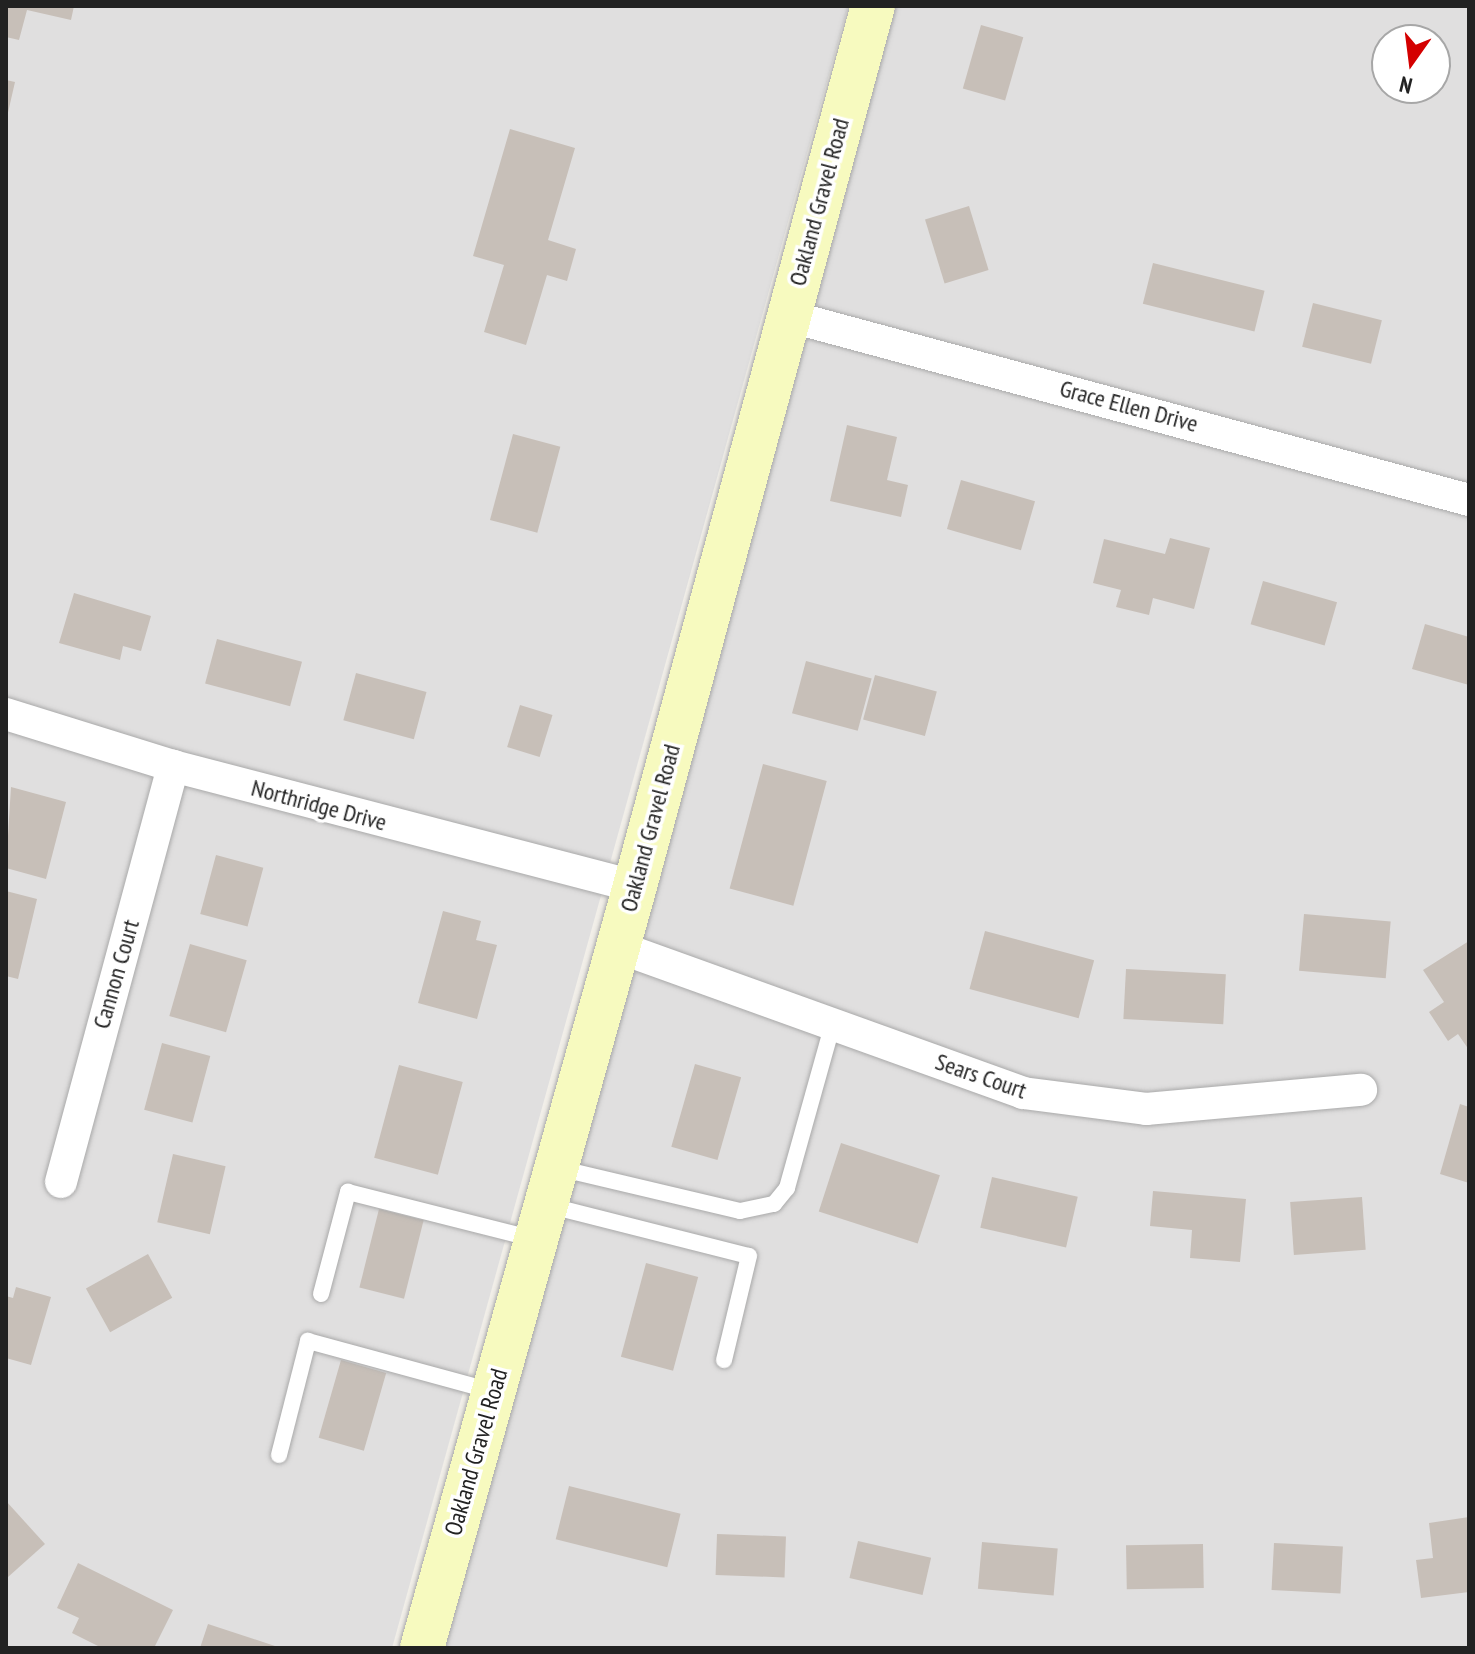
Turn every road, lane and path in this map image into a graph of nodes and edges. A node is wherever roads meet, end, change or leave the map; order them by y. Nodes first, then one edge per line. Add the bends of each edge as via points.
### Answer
1 (873, 6) edge
2 (788, 316) junction
3 (1469, 500) edge
4 (6, 714) edge
5 (173, 766) junction
6 (635, 886) junction
7 (618, 947) junction
8 (833, 1023) junction
9 (1361, 1090) dead end
10 (61, 1182) dead end
11 (546, 1204) junction
12 (321, 1294) dead end
13 (724, 1360) dead end
14 (493, 1391) junction
15 (279, 1455) dead end
16 (429, 1646) edge

1 - 2 street, Oakland Gravel Road
2 - 3 street, Grace Ellen Drive
2 - 6 street, Oakland Gravel Road
4 - 5 street, Northridge Drive
5 - 6 street, Northridge Drive
5 - 10 street, Cannon Court
6 - 7 street, Oakland Gravel Road
7 - 8 street, Sears Court
7 - 11 street, Oakland Gravel Road
8 - 9 street, Sears Court via 1023,1093 1146,1109
8 - 11 lane via 787,1188 774,1204 740,1211
11 - 12 lane via 348,1192
11 - 13 lane via 749,1256
11 - 14 street, Oakland Gravel Road
14 - 15 lane via 308,1341
14 - 16 street, Oakland Gravel Road

